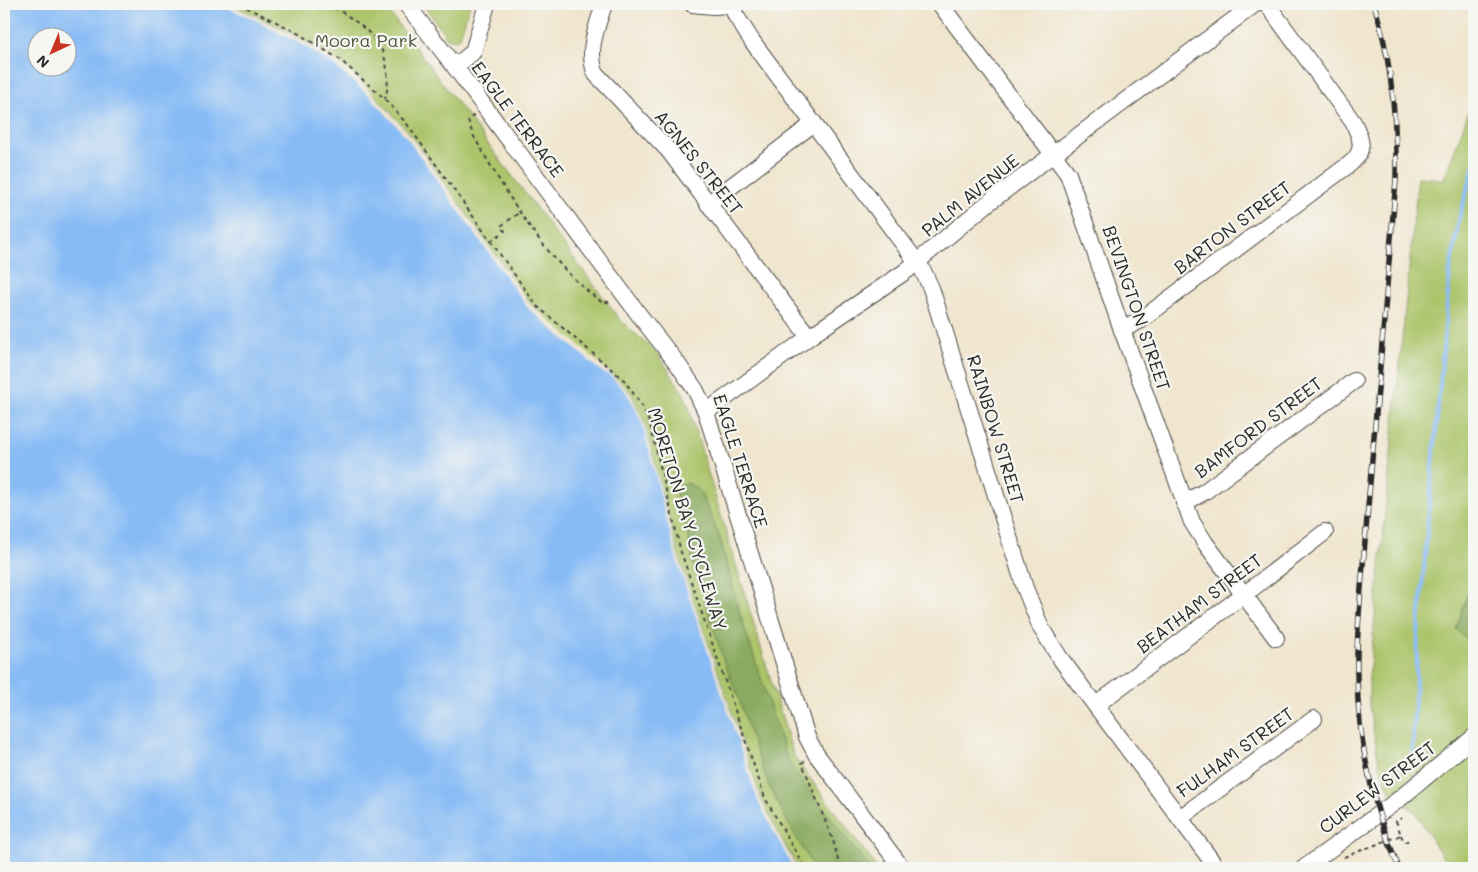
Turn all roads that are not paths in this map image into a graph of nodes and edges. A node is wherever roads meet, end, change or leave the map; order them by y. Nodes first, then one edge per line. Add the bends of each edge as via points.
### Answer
1 (406, 4) edge
2 (486, 4) edge
3 (604, 4) edge
4 (692, 4) edge
5 (731, 4) edge
6 (940, 4) edge
7 (1255, 4) edge
8 (1267, 4) edge
9 (455, 67) junction
10 (814, 123) junction
11 (1054, 154) junction
12 (708, 204) junction
13 (918, 262) junction
14 (1122, 330) junction
15 (809, 337) junction
16 (1354, 381) dead end
17 (706, 412) junction
18 (1184, 503) junction
19 (1325, 532) dead end
20 (1243, 595) junction
21 (1276, 638) dead end
22 (1096, 705) junction
23 (1314, 719) dead end
24 (1474, 738) edge
25 (1180, 818) junction
26 (902, 868) edge
27 (1217, 868) edge
28 (1304, 868) edge

1 - 9 street, EAGLE TERRACE
2 - 9 street via 473,52
3 - 12 street, AGNES STREET via 591,52 596,74 657,137
4 - 5 street
5 - 10 street, RAINBOW STREET via 747,34
6 - 11 street, BEVINGTON STREET
7 - 11 street, PALM AVENUE
8 - 14 street, BARTON STREET via 1353,122 1361,141 1361,151 1351,163 1141,320
9 - 17 street, EAGLE TERRACE via 678,363
10 - 12 street
10 - 13 street, RAINBOW STREET
11 - 13 street, PALM AVENUE via 988,203
11 - 14 street, BEVINGTON STREET via 1073,183
12 - 15 street, AGNES STREET
13 - 15 street, PALM AVENUE
13 - 22 street, RAINBOW STREET via 931,288 1032,608 1050,643
14 - 18 street, BEVINGTON STREET
15 - 17 street, PALM AVENUE
16 - 18 street, BAMFORD STREET via 1204,492
17 - 26 street, EAGLE TERRACE via 807,737 816,754
18 - 20 street, BEVINGTON STREET via 1198,533
19 - 20 street, BEATHAM STREET
20 - 21 street, BEVINGTON STREET
20 - 22 street, BEATHAM STREET
22 - 25 street, RAINBOW STREET
23 - 25 street, FULHAM STREET
24 - 28 street, CURLEW STREET via 1404,796
25 - 27 street, RAINBOW STREET

